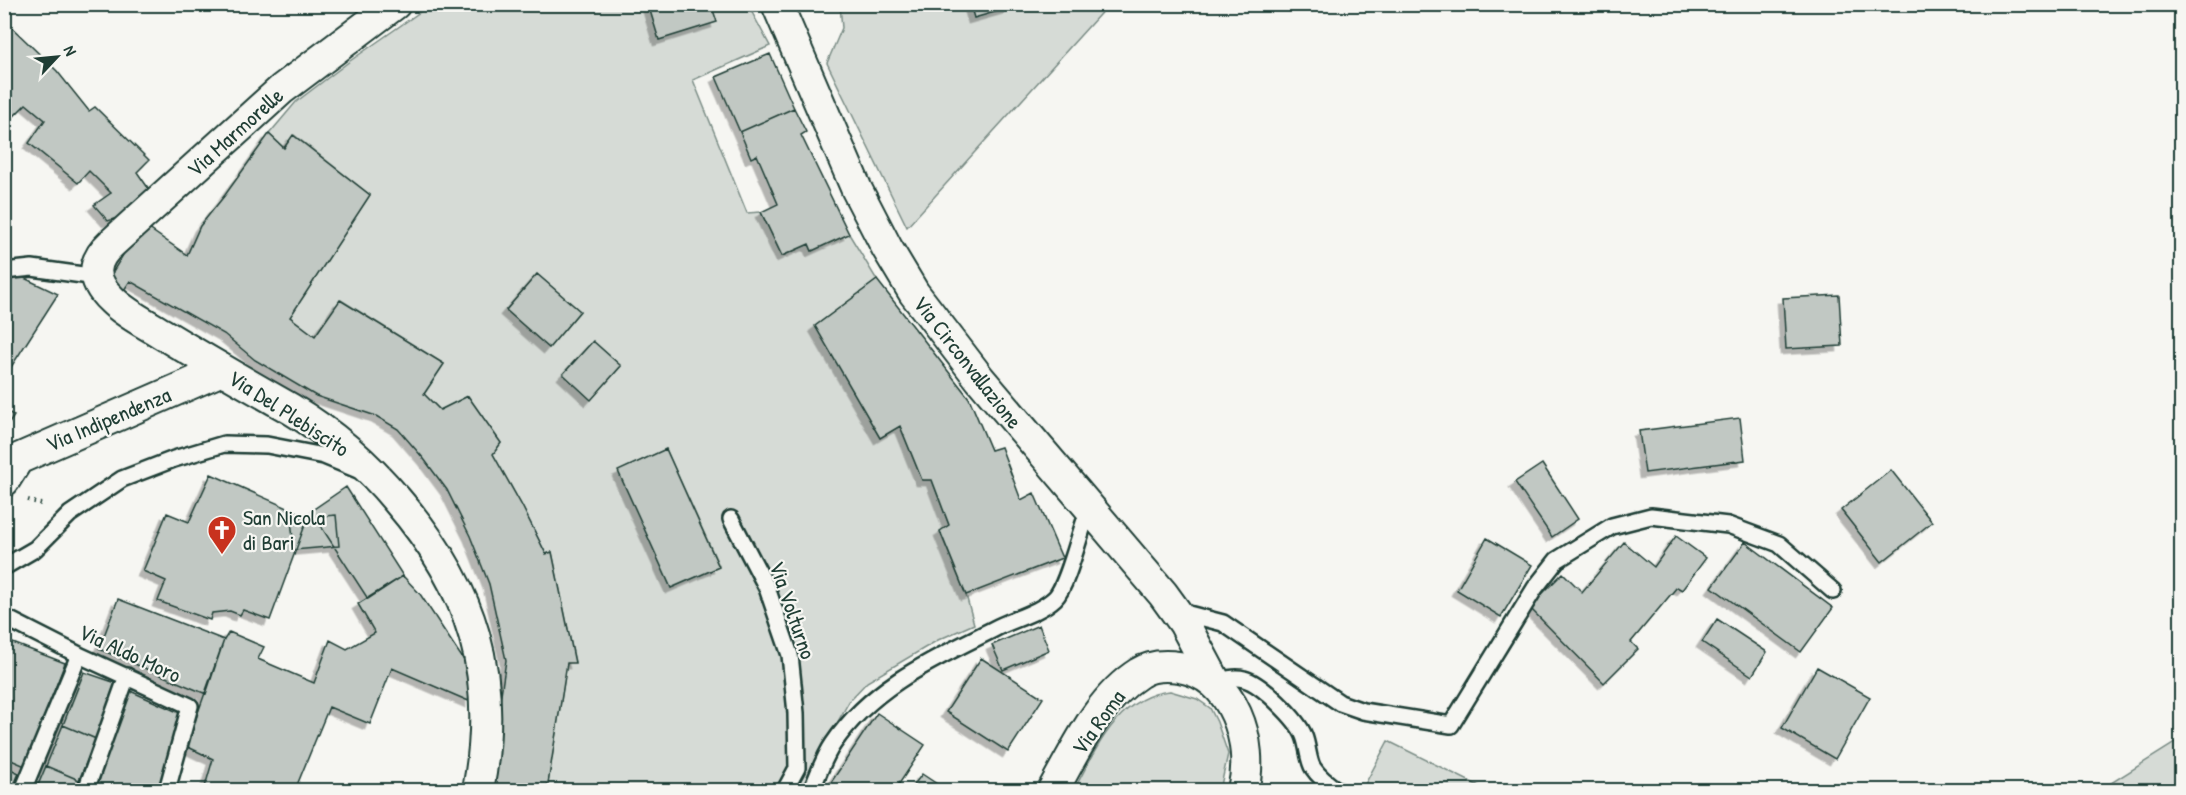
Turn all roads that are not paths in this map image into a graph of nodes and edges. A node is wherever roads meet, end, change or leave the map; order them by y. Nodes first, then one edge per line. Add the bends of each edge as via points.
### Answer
1 (396, 4) edge
2 (777, 4) edge
3 (4, 271) edge
4 (97, 277) junction
5 (222, 370) junction
6 (380, 480) junction
7 (4, 481) edge
8 (1089, 509) junction
9 (731, 519) dead end
10 (4, 567) edge
11 (1833, 591) dead end
12 (1174, 610) junction
13 (4, 617) edge
14 (79, 655) junction
15 (126, 676) junction
16 (1216, 683) junction
17 (812, 789) edge
18 (23, 790) edge
19 (86, 790) edge
20 (167, 790) edge
21 (478, 790) edge
22 (785, 790) edge
23 (1053, 790) edge
24 (1243, 790) edge
25 (1337, 790) edge

1 - 4 street, Via Marmorelle via 282,90 112,243 99,255
2 - 8 street, Via Circonvallazione via 857,190 914,293 980,380
3 - 4 lane via 32,267
4 - 5 street, Via Del Plebiscito via 118,306
5 - 6 street, Via Del Plebiscito via 329,435
5 - 7 street, Via Indipendenza via 18,459
6 - 10 lane via 324,456 267,445 224,444 122,479 70,514 35,549
6 - 21 street, Via Del Plebiscito via 445,564 472,626 486,715
8 - 12 street, Via Circonvallazione
8 - 17 lane via 1069,572 1055,598 891,684 865,705 832,745
9 - 22 lane, Via Volturno via 767,588 790,655 796,768
11 - 12 lane via 1779,544 1728,525 1651,516 1612,526 1557,560 1535,588 1451,725 1363,711 1340,703 1223,623
12 - 16 street, Via Circonvallazione
13 - 14 lane, Via Aldo Moro
14 - 15 lane, Via Aldo Moro
14 - 18 lane
15 - 19 lane
15 - 20 lane, Via Aldo Moro via 190,706
16 - 23 street, Via Roma via 1197,672 1174,666 1156,666 1139,673 1100,712
16 - 24 street via 1230,704 1245,742 1248,764
16 - 25 lane via 1244,679 1267,694 1303,733 1311,765 1319,776

